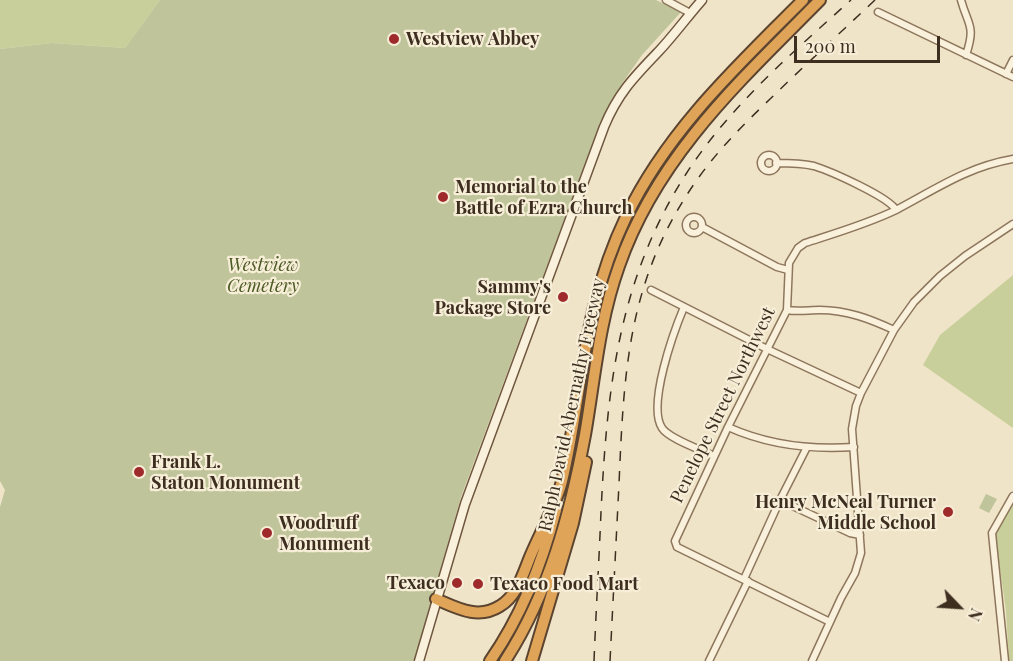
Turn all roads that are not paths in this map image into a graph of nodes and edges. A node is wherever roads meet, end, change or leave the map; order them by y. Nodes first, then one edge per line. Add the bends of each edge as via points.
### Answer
1 (666, 0) edge
2 (702, 0) edge
3 (803, 0) edge
4 (820, 0) edge
5 (962, 0) edge
6 (878, 12) dead end
7 (690, 13) junction
8 (966, 55) junction
9 (1013, 60) edge
10 (1006, 74) junction
11 (1013, 77) edge
12 (1013, 159) edge
13 (776, 163) dead end
14 (896, 210) junction
15 (1013, 224) edge
16 (702, 227) dead end
17 (788, 270) junction
18 (651, 290) dead end
19 (684, 307) junction
20 (787, 310) junction
21 (894, 330) junction
22 (767, 349) junction
23 (861, 393) junction
24 (728, 427) junction
25 (585, 435) junction
26 (807, 447) junction
27 (854, 447) junction
28 (714, 456) junction
29 (561, 483) junction
30 (1013, 496) edge
31 (780, 500) junction
32 (860, 534) junction
33 (746, 580) junction
34 (436, 599) junction
35 (830, 622) junction
36 (419, 661) edge
37 (490, 661) edge
38 (505, 661) edge
39 (532, 661) edge
40 (709, 661) edge
41 (812, 661) edge
42 (1005, 661) edge

1 - 7 street
2 - 7 main road
3 - 29 highway via 680,131 649,174 626,216 594,307
4 - 25 highway, Ralph David Abernathy Freeway via 703,122 651,193 613,284 594,367
5 - 8 street via 972,30
6 - 8 street
7 - 34 main road via 630,80 604,127 465,504
8 - 10 street
9 - 10 street
10 - 11 street
12 - 14 street, Penelope Street Northwest via 974,168
13 - 14 street via 823,170 888,200
14 - 17 street, Penelope Street Northwest via 805,243 793,255
15 - 21 street via 940,276
16 - 17 street
17 - 20 street, Penelope Street Northwest
18 - 19 street
19 - 22 street
19 - 28 street via 664,362 659,423 668,434
20 - 21 street via 844,312
20 - 22 street, Penelope Street Northwest
21 - 23 street
22 - 23 street
22 - 24 street, Penelope Street Northwest
23 - 27 street via 853,418
24 - 26 street via 764,441
24 - 28 street, Penelope Street Northwest
25 - 38 highway, Ralph David Abernathy Freeway via 552,567 534,610
25 - 39 highway via 587,456 579,499
26 - 27 street
26 - 31 street
27 - 32 street
28 - 33 street, Penelope Street Northwest via 675,541 677,547
29 - 34 highway via 520,581 508,600 492,610 470,613
29 - 37 highway, Ralph David Abernathy Freeway via 536,575
30 - 42 street via 992,533
31 - 32 street via 850,534
31 - 33 street
32 - 35 street via 858,566
33 - 35 street
33 - 40 street
34 - 36 main road
35 - 41 street

